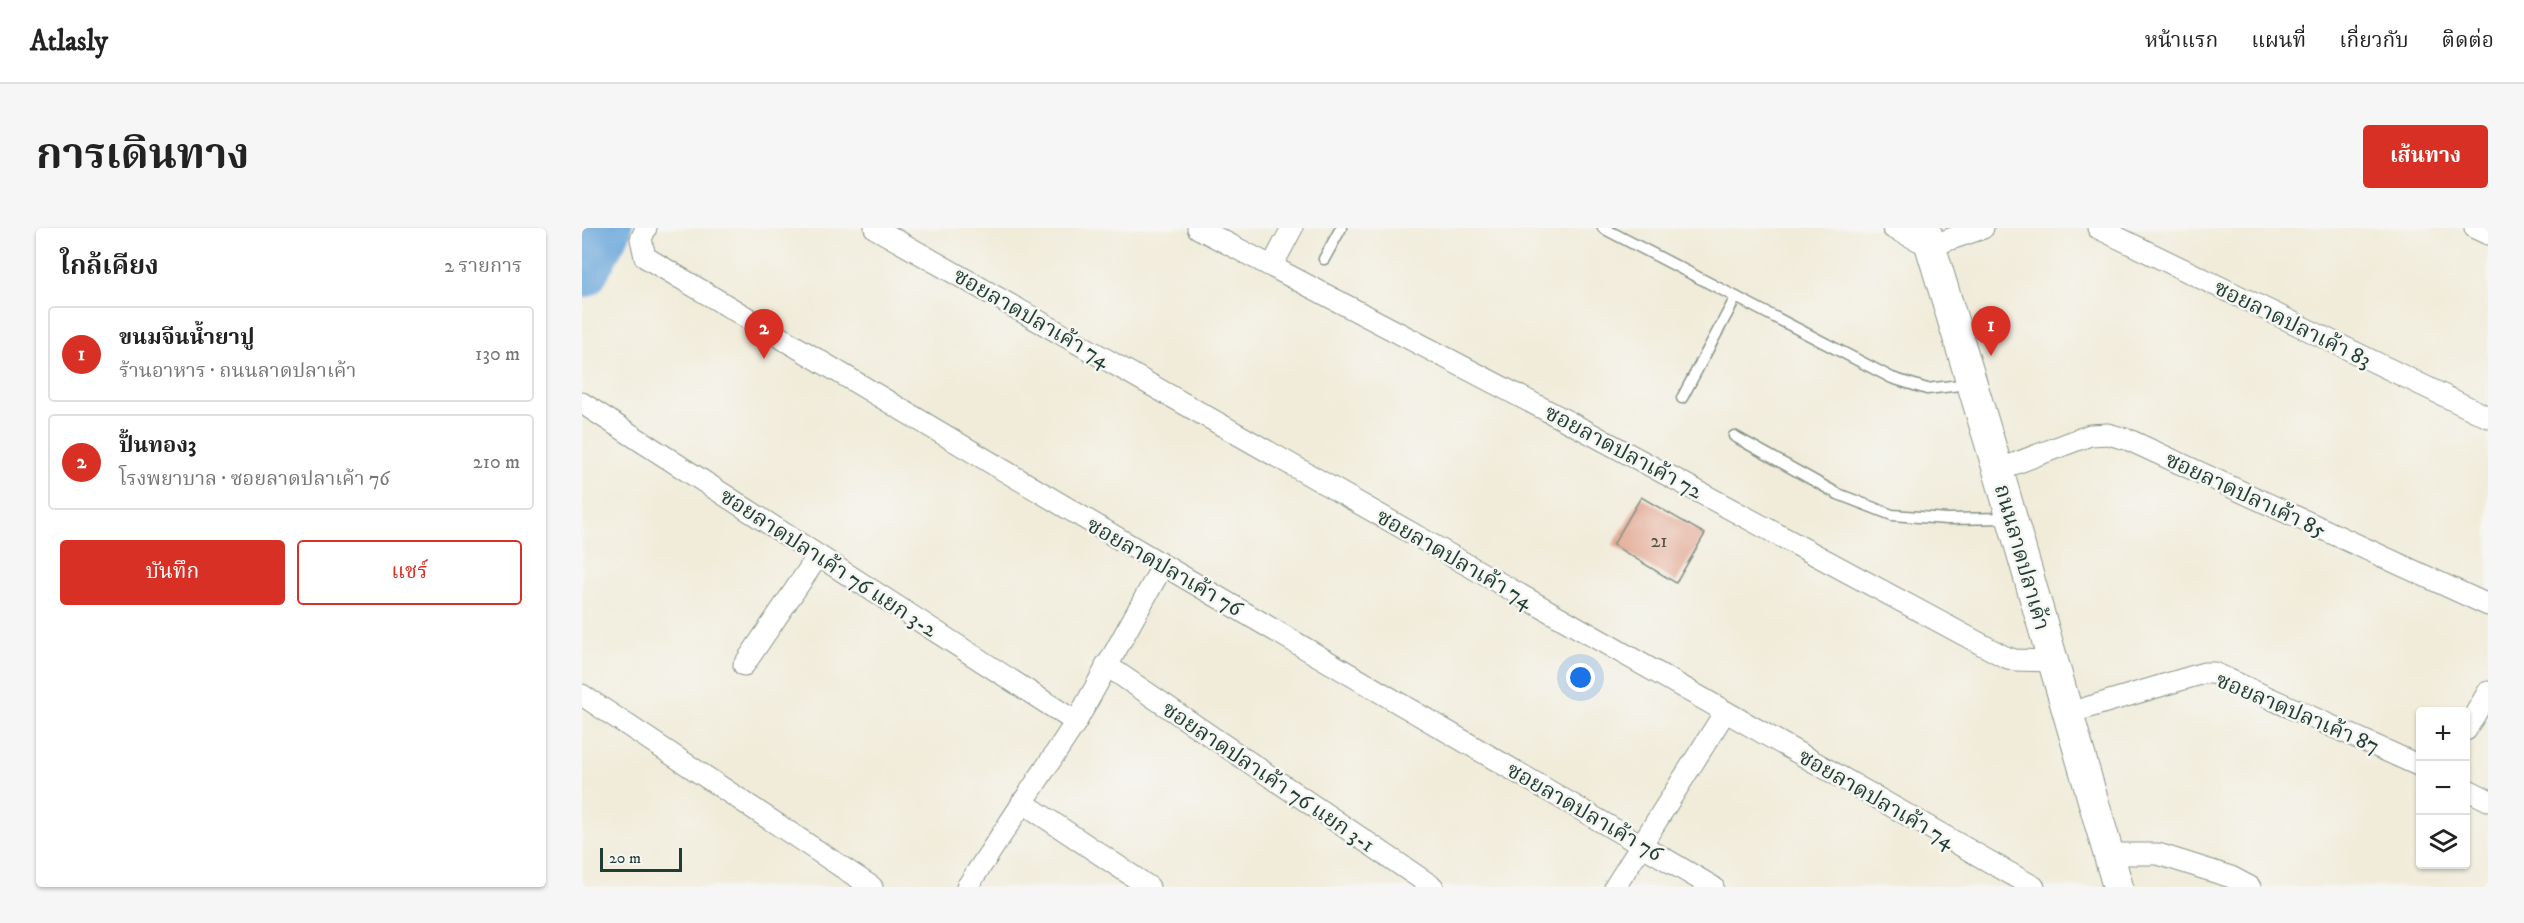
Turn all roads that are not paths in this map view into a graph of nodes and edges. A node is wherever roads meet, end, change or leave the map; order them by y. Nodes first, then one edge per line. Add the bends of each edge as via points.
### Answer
1 (646, 228) edge
2 (875, 228) edge
3 (1198, 228) edge
4 (1292, 228) edge
5 (1341, 228) edge
6 (1603, 228) edge
7 (1893, 228) edge
8 (1983, 228) edge
9 (2098, 228) edge
10 (2475, 228) edge
11 (2488, 234) edge
12 (1927, 237) edge
13 (1324, 259) dead end
14 (1272, 266) junction
15 (1736, 297) junction
16 (1972, 383) junction
17 (1682, 398) dead end
18 (582, 403) edge
19 (2488, 417) edge
20 (1734, 436) dead end
21 (1998, 471) junction
22 (2012, 518) junction
23 (818, 556) junction
24 (1163, 565) junction
25 (2488, 605) edge
26 (2052, 662) junction
27 (744, 665) dead end
28 (1106, 665) junction
29 (2488, 692) edge
30 (582, 695) edge
31 (1725, 712) junction
32 (2069, 713) junction
33 (1076, 722) junction
34 (2470, 723) edge
35 (2416, 764) edge
36 (2470, 791) edge
37 (2488, 800) edge
38 (1022, 802) junction
39 (1644, 844) junction
40 (2108, 854) junction
41 (872, 887) edge
42 (967, 887) edge
43 (1149, 887) edge
44 (1433, 887) edge
45 (1615, 887) edge
46 (1713, 887) edge
47 (2034, 887) edge
48 (2118, 887) edge
49 (2250, 887) edge

1 - 24 street, ซอยลาดปลาเค้า 76 via 641,239 645,257
2 - 31 street, ซอยลาดปลาเค้า 74
3 - 14 street, ซอยลาดปลาเค้า 72
4 - 14 street
5 - 13 lane
6 - 15 lane
7 - 12 street
8 - 12 street
9 - 19 street, ซอยลาดปลาเค้า 83
10 - 11 street
12 - 16 main road, ถนนลาดปลาเค้า
14 - 26 street, ซอยลาดปลาเค้า 72 via 2005,657
15 - 16 lane via 1910,384 1927,389
15 - 17 lane
16 - 21 main road, ถนนลาดปลาเค้า
18 - 23 street, ซอยลาดปลาเค้า 76 แยก 3-2
20 - 22 lane via 1838,494 1892,515
21 - 22 main road, ถนนลาดปลาเค้า
21 - 25 street, ซอยลาดปลาเค้า 85 via 2090,435 2108,434
22 - 26 main road, ถนนลาดปลาเค้า
23 - 27 street
23 - 33 street, ซอยลาดปลาเค้า 76 แยก 3-2
24 - 28 street
24 - 39 street, ซอยลาดปลาเค้า 76
26 - 32 main road, ถนนลาดปลาเค้า
28 - 33 street
28 - 44 street, ซอยลาดปลาเค้า 76 แยก 3-1
29 - 34 street
30 - 41 street
31 - 39 street
31 - 47 street, ซอยลาดปลาเค้า 74
32 - 35 street, ซอยลาดปลาเค้า 87 via 2214,673
32 - 40 main road, ถนนลาดปลาเค้า
33 - 38 street
36 - 37 street
38 - 42 street
38 - 43 street
39 - 45 street
39 - 46 street, ซอยลาดปลาเค้า 76
40 - 48 main road, ถนนลาดปลาเค้า
40 - 49 street via 2158,854

